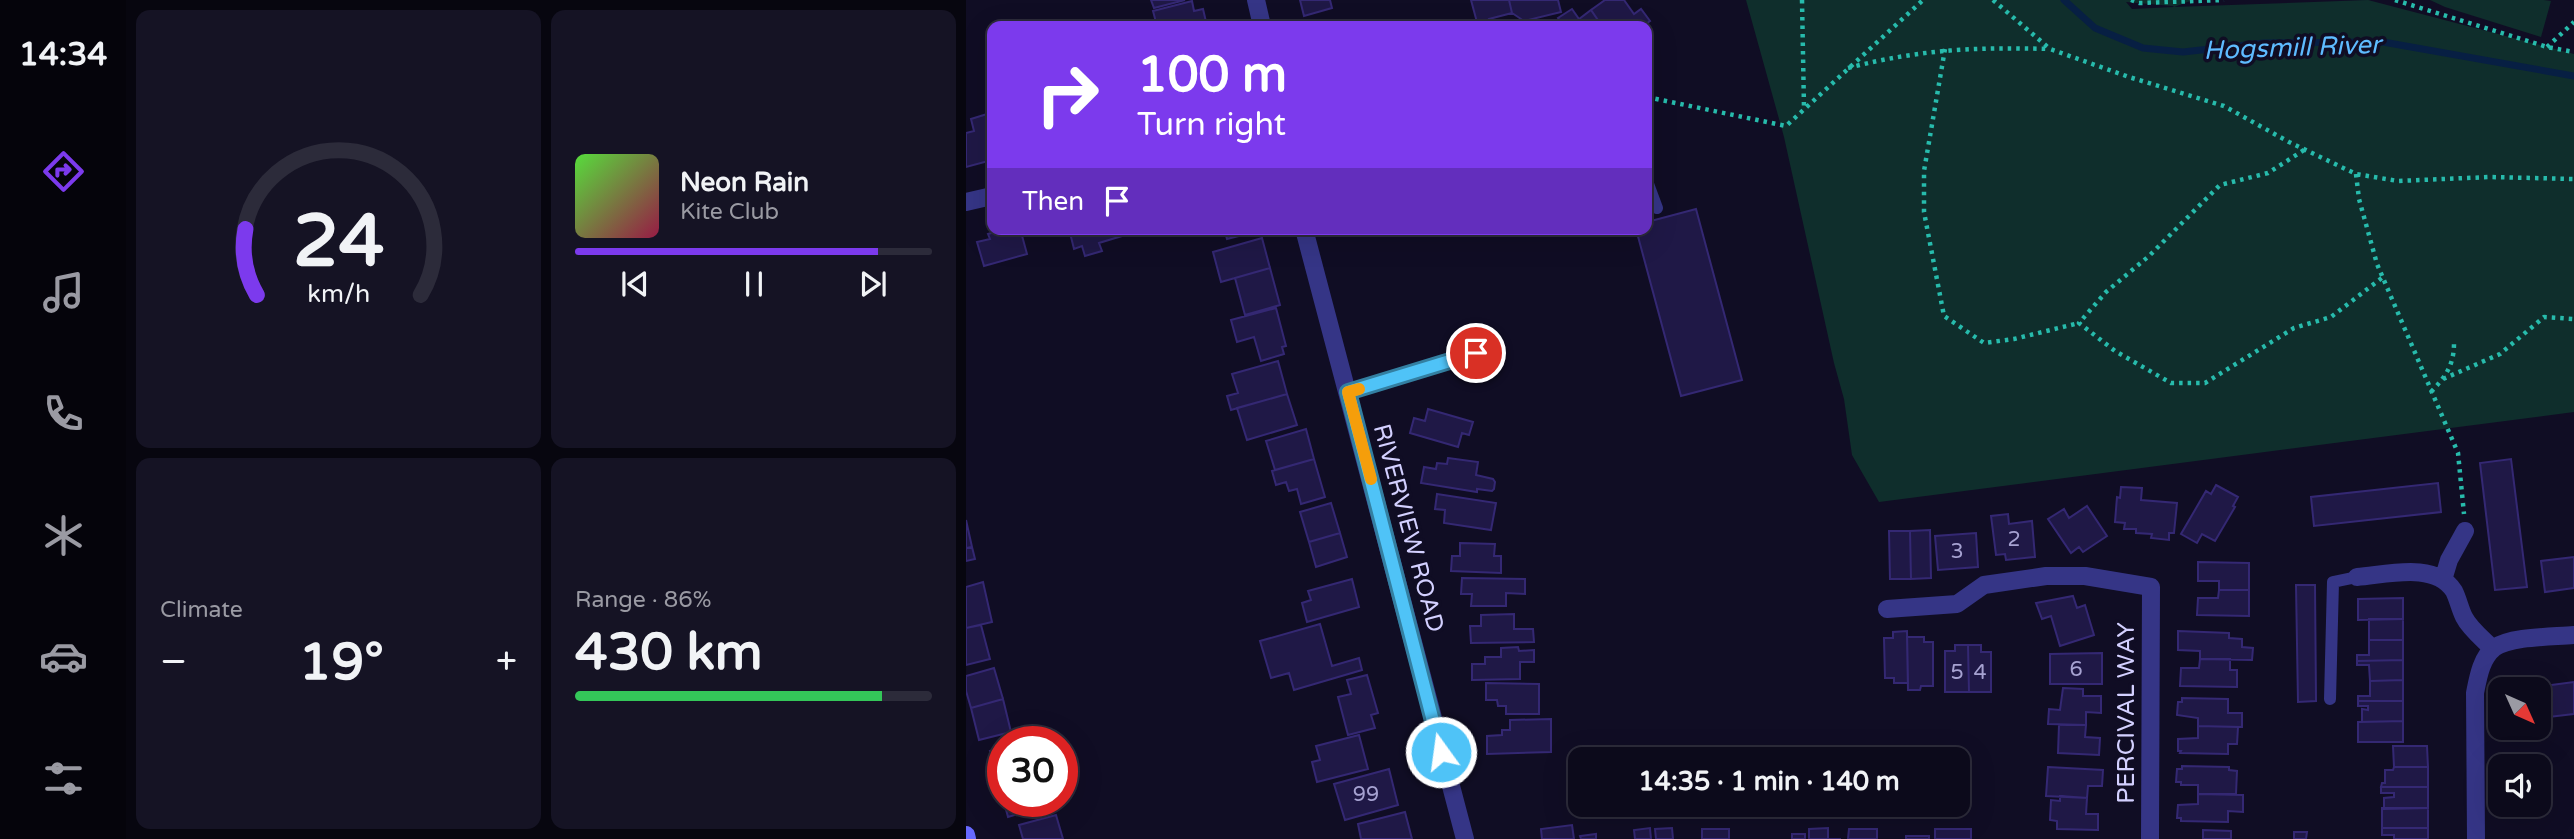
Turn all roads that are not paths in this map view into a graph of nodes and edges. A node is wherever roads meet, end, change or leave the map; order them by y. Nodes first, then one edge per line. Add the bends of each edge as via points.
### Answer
1 (1652, 194) edge
2 (987, 197) edge
3 (966, 202) edge
4 (1657, 208) dead end
5 (1306, 235) edge
6 (1476, 353) dead end
7 (1348, 392) junction
8 (2465, 531) road end
9 (2357, 577) joint
10 (2443, 580) junction
11 (1887, 609) dead end
12 (2574, 635) edge
13 (2493, 649) junction
14 (2330, 699) dead end
15 (1465, 839) edge
16 (2150, 839) edge
17 (2476, 839) edge

1 - 4 lane
2 - 3 street
5 - 7 street, RIVERVIEW ROAD
6 - 7 lane
7 - 15 street, RIVERVIEW ROAD
8 - 10 street
9 - 10 street via 2420,572
9 - 14 lane via 2333,583
10 - 13 street via 2473,630
11 - 16 street, PERCIVAL WAY via 1957,604 1984,585 2046,576 2085,576 2151,587
12 - 13 street via 2509,642
13 - 17 street via 2475,693

